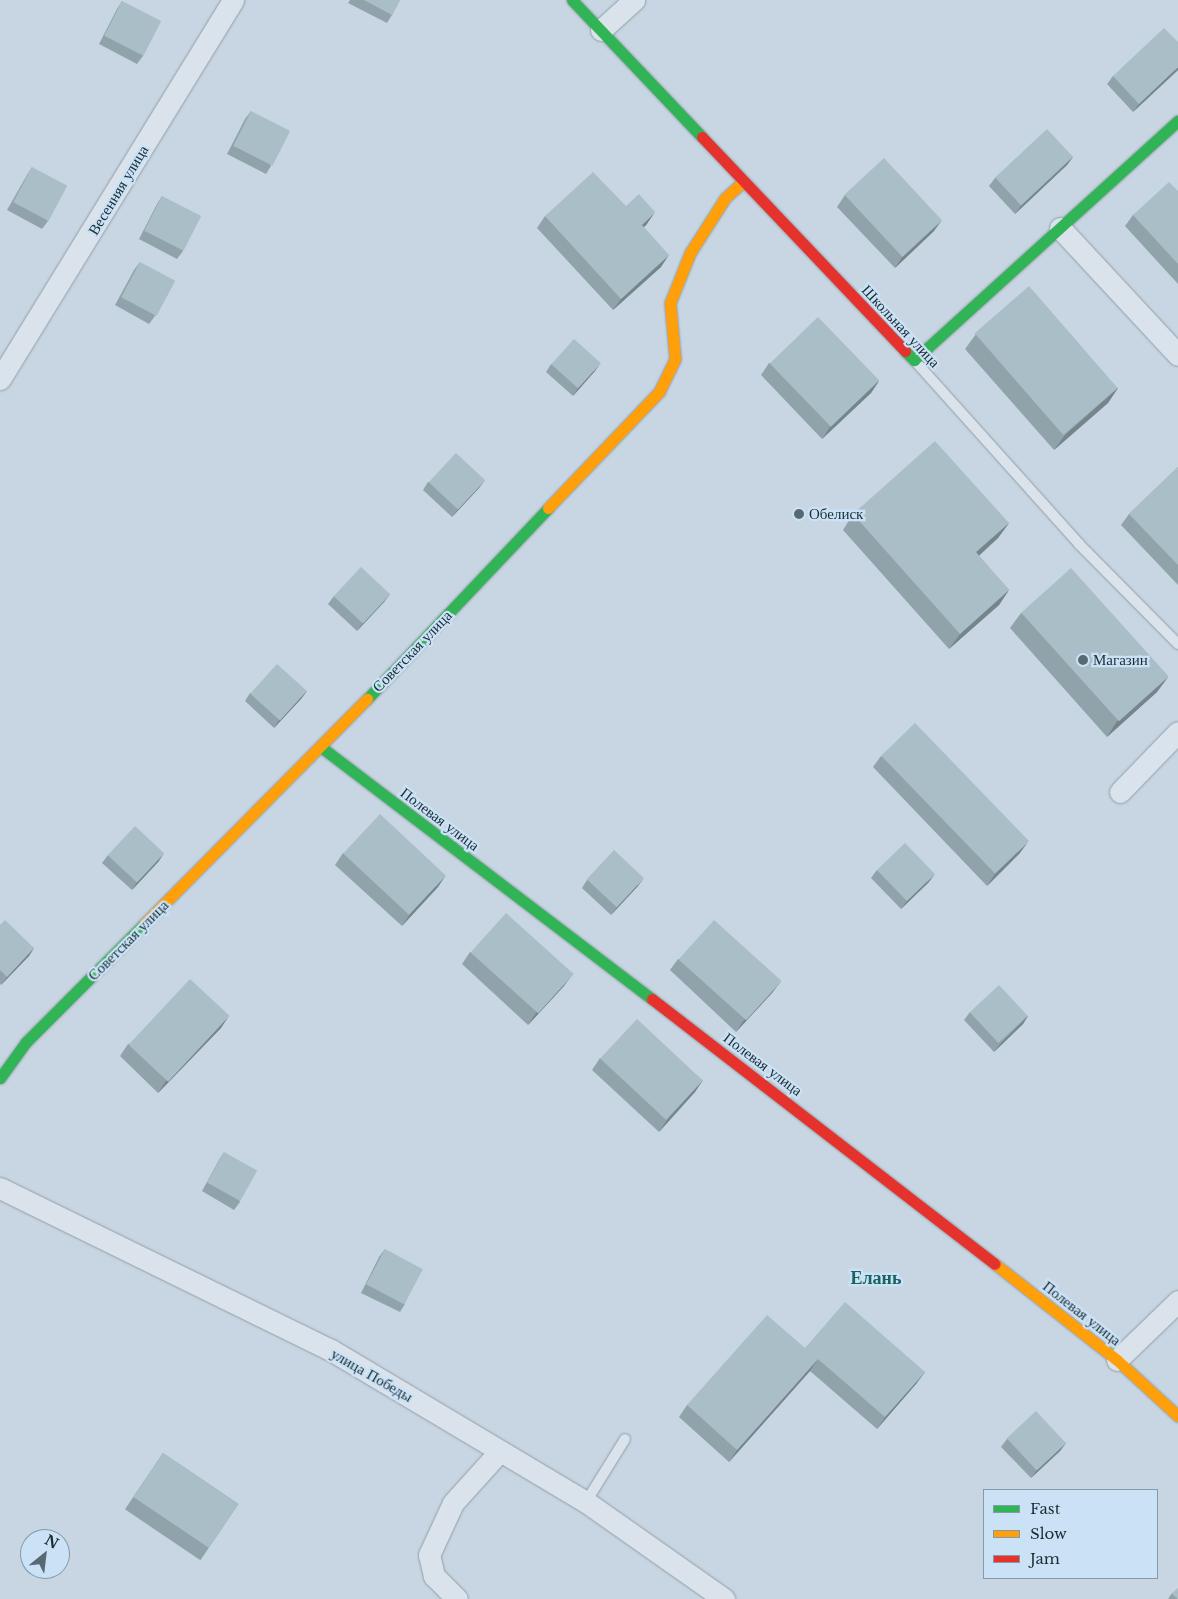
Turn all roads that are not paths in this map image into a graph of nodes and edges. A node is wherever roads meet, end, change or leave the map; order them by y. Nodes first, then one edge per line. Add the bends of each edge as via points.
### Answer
1 (233, 0) edge
2 (572, 0) edge
3 (634, 0) edge
4 (601, 30) junction
5 (1178, 120) edge
6 (743, 182) junction
7 (1060, 228) junction
8 (1178, 355) edge
9 (914, 360) junction
10 (0, 379) edge
11 (1178, 644) edge
12 (1178, 732) edge
13 (321, 747) junction
14 (1120, 792) dead end
15 (0, 1078) edge
16 (0, 1188) edge
17 (1178, 1301) edge
18 (1117, 1360) junction
19 (1178, 1416) edge
20 (625, 1439) dead end
21 (500, 1451) junction
22 (586, 1502) junction
23 (457, 1599) edge
24 (724, 1599) edge

1 - 10 street, Весенняя улица
2 - 4 street, Школьная улица
3 - 4 street
4 - 6 street, Школьная улица
5 - 7 street
6 - 9 street, Школьная улица
6 - 13 street, Советская улица via 725,198 690,253 670,302 674,359 659,392
7 - 8 street
7 - 9 street
9 - 11 lane, Школьная улица via 1079,544
12 - 14 street
13 - 15 street, Советская улица via 26,1042
13 - 18 street, Полевая улица via 793,1106
16 - 21 street, улица Победы via 331,1350
17 - 18 street
18 - 19 street, Полевая улица
20 - 22 lane
21 - 22 street, улица Победы
21 - 23 street via 453,1504 430,1555 434,1576
22 - 24 street, улица Победы

